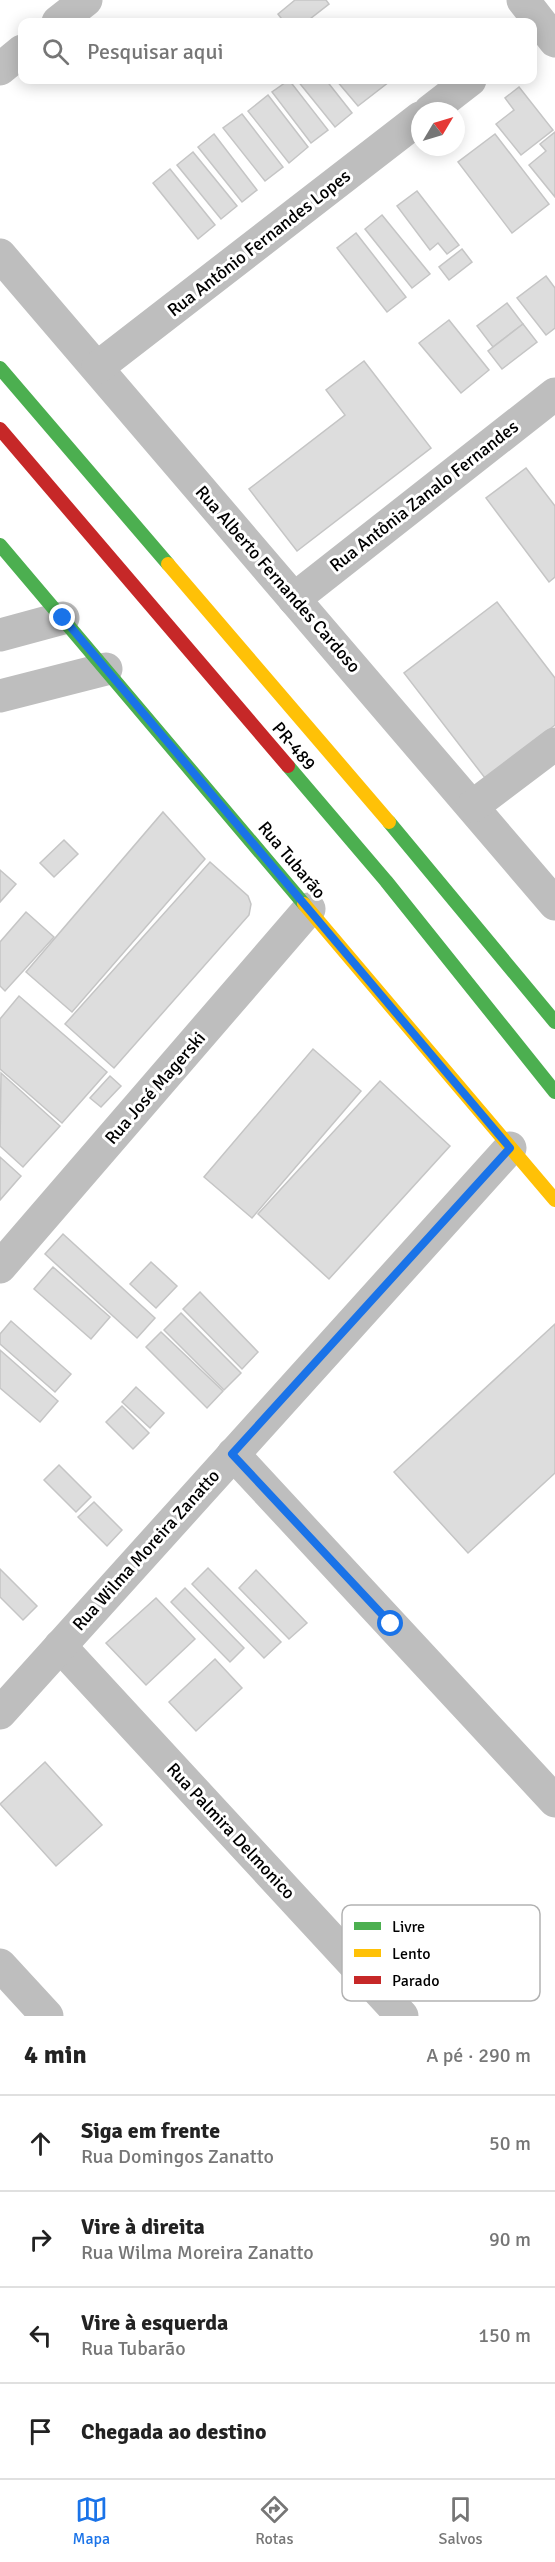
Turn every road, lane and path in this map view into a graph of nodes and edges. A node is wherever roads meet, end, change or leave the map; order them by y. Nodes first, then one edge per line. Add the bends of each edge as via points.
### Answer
1 (86, 0) edge
2 (63, 18) edge
3 (18, 54) edge
4 (0, 69) edge
5 (465, 84) edge
6 (441, 102) edge
7 (411, 125) edge
8 (0, 255) edge
9 (98, 367) junction
10 (0, 368) edge
11 (555, 394) edge
12 (0, 429) edge
13 (0, 545) edge
14 (294, 598) junction
15 (63, 618) junction
16 (0, 635) edge
17 (106, 669) junction
18 (0, 696) edge
19 (555, 744) edge
20 (473, 806) junction
21 (555, 904) edge
22 (309, 909) junction
23 (555, 1022) edge
24 (555, 1092) edge
25 (510, 1148) junction
26 (555, 1200) edge
27 (0, 1267) edge
28 (232, 1454) junction
29 (60, 1647) junction
30 (0, 1713) edge
31 (555, 1801) edge
32 (342, 1951) edge
33 (0, 1965) edge
34 (388, 2001) edge
35 (47, 2016) edge
36 (402, 2016) edge

1 - 2 street
3 - 4 street
5 - 6 street
7 - 9 street, Rua Antônio Fernandes Lopes
8 - 9 street, Rua Alberto Fernandes Cardoso
9 - 14 street, Rua Alberto Fernandes Cardoso
10 - 23 main road, PR-489 / PR-489 via 418,855
11 - 14 street, Rua Antônia Zanalo Fernandes
12 - 24 main road, PR-489 / PR-489 via 386,881
13 - 15 main road, Rua Tubarão
14 - 20 street, Rua Alberto Fernandes Cardoso
15 - 16 street
15 - 17 main road, Rua Tubarão
17 - 18 street
17 - 22 main road, Rua Tubarão
19 - 20 street
20 - 21 street, Rua Alberto Fernandes Cardoso
22 - 25 main road, Rua Tubarão
22 - 27 street, Rua José Magerski
25 - 26 main road, Rua Tubarão
25 - 28 street, Rua Wilma Moreira Zanatto
28 - 29 street, Rua Wilma Moreira Zanatto
28 - 31 street
29 - 30 street, Rua Wilma Moreira Zanatto
29 - 32 street, Rua Palmira Delmonico
33 - 35 street
34 - 36 street, Rua Palmira Delmonico

